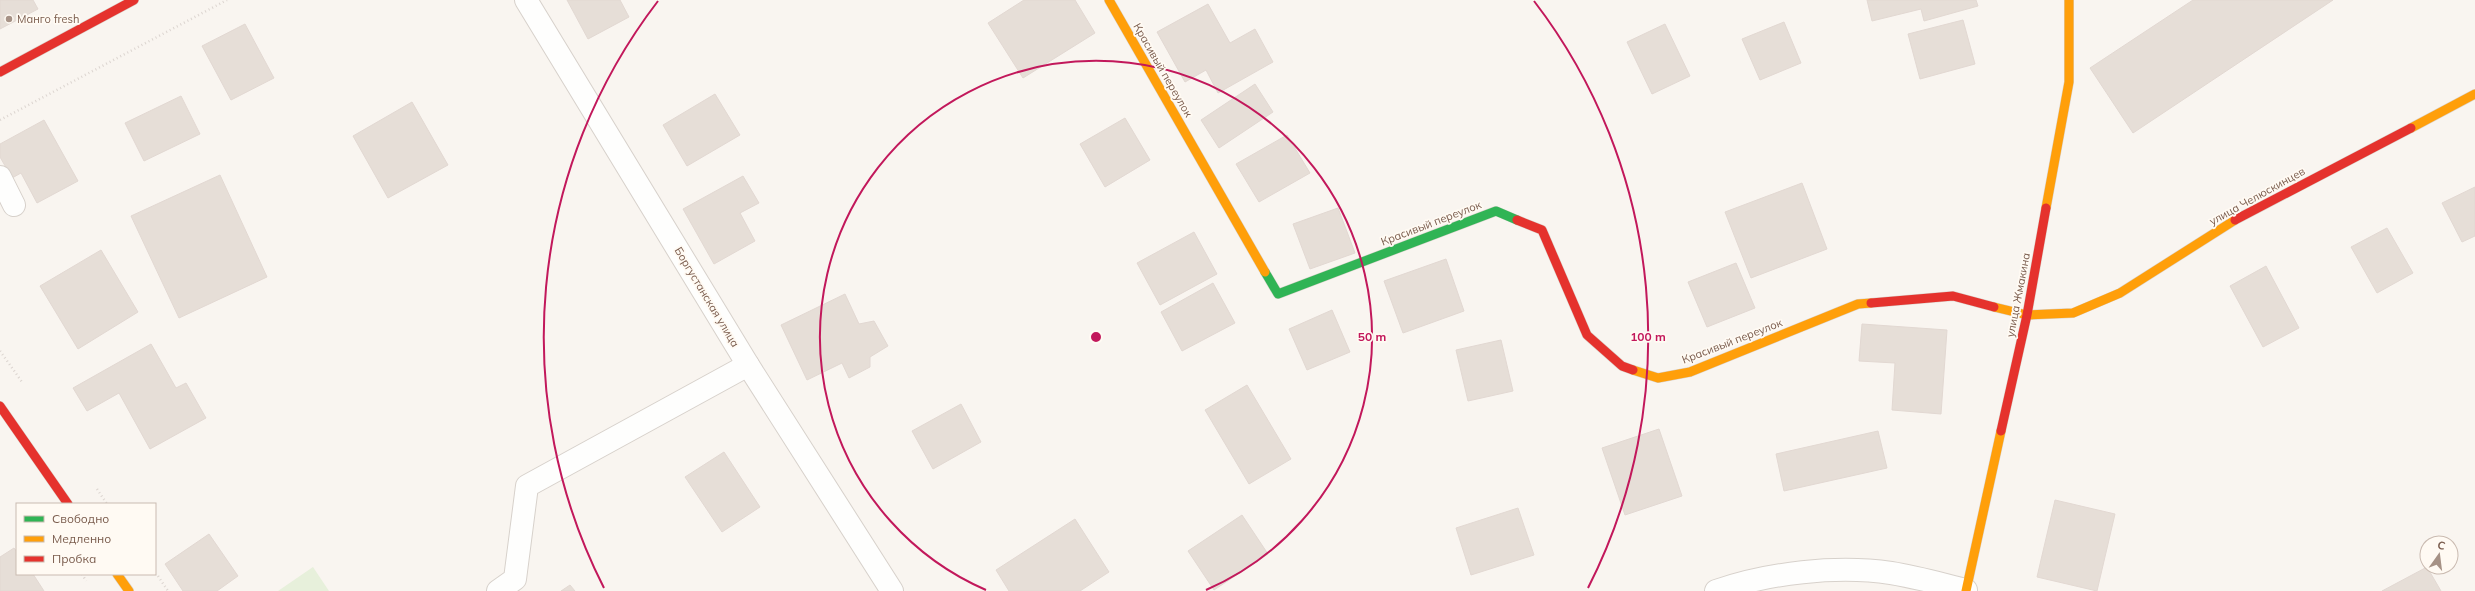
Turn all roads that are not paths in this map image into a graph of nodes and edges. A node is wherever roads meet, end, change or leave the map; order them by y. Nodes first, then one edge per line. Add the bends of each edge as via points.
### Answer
1 (134, 0) edge
2 (526, 0) edge
3 (1109, 0) edge
4 (2069, 0) edge
5 (0, 72) edge
6 (2475, 94) edge
7 (0, 177) edge
8 (14, 205) dead end
9 (2027, 316) junction
10 (748, 365) junction
11 (0, 406) edge
12 (67, 503) edge
13 (118, 575) edge
14 (1966, 590) edge
15 (129, 591) edge
16 (498, 591) edge
17 (892, 591) edge
18 (1716, 591) edge

1 - 5 street
2 - 10 street, Боргустанская улица
3 - 9 street, Красивый переулок via 1278,294 1496,211 1542,230 1587,335 1622,366 1658,378 1690,372 1858,304 1953,296
4 - 9 street, улица Жмакина via 2069,82
6 - 9 street, улица Челюскинцев via 2238,218 2120,293 2073,313
7 - 8 street
9 - 14 street, улица Жмакина
10 - 16 street via 527,486 516,579
10 - 17 street, Боргустанская улица
11 - 12 street
13 - 15 street
14 - 18 street via 1891,573 1826,569 1732,585

